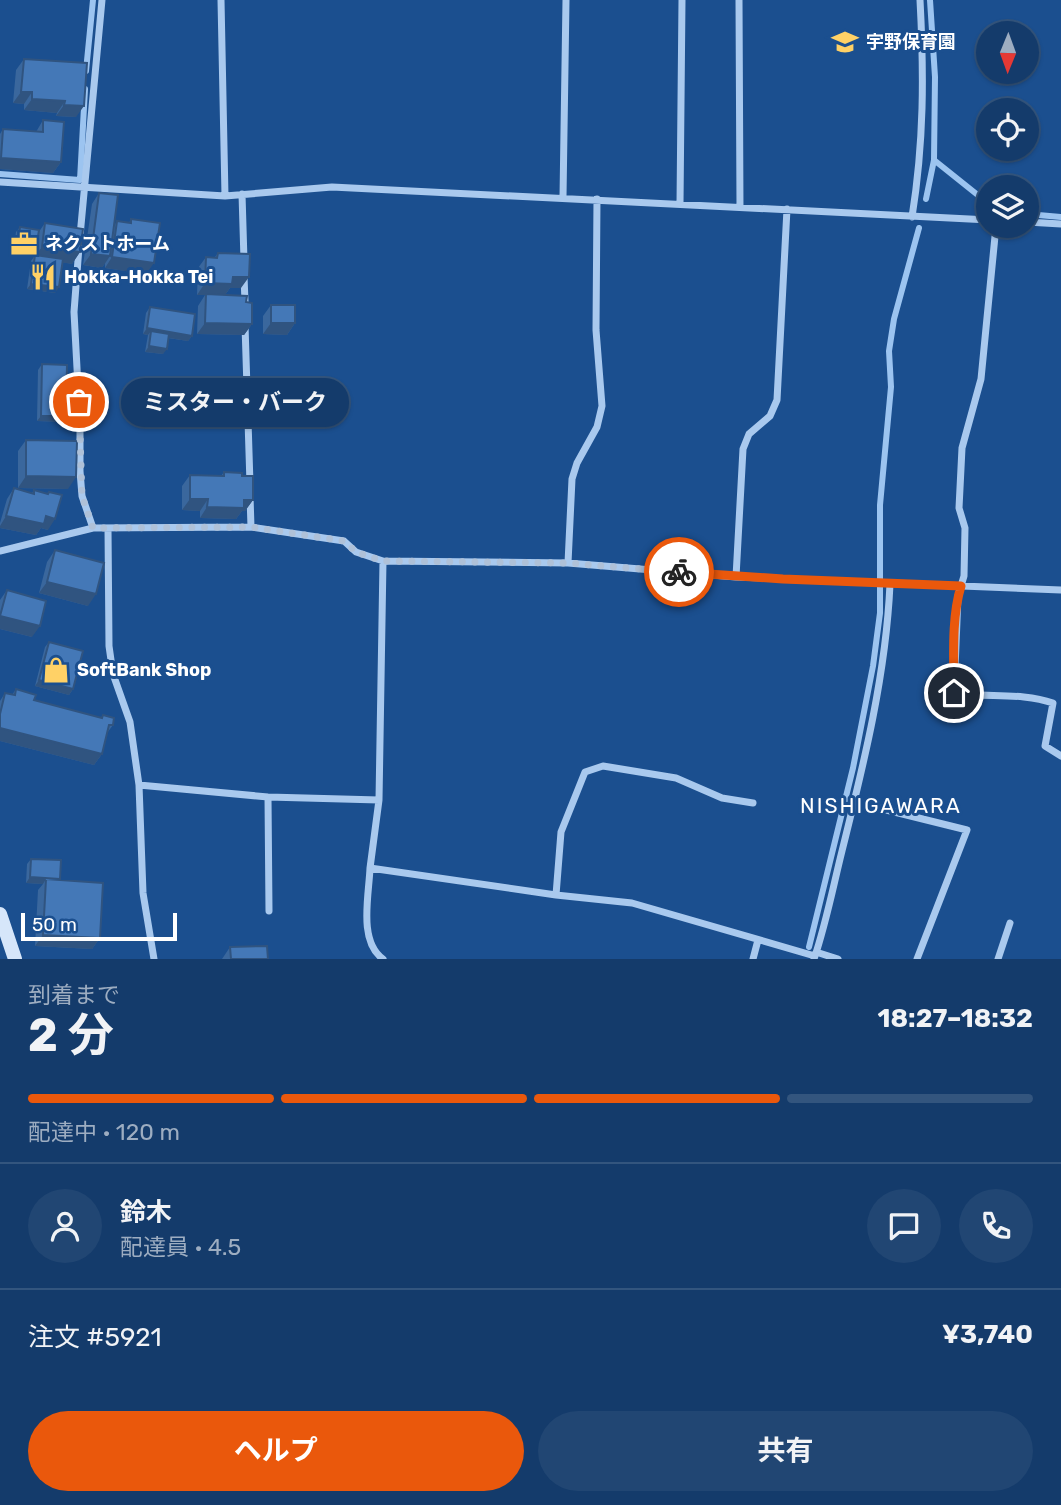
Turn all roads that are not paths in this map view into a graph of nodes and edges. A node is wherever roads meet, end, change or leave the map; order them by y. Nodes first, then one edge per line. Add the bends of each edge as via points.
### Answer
1 (102, 0) edge
2 (221, 0) edge
3 (566, 0) edge
4 (682, 0) edge
5 (739, 0) edge
6 (920, 0) edge
7 (0, 182) edge
8 (86, 188) junction
9 (242, 194) junction
10 (226, 196) junction
11 (562, 197) junction
12 (597, 199) junction
13 (680, 204) junction
14 (740, 207) junction
15 (787, 209) junction
16 (912, 217) junction
17 (976, 219) edge
18 (1039, 223) edge
19 (1061, 224) edge
20 (995, 238) edge
21 (245, 305) edge
22 (245, 318) edge
23 (251, 527) junction
24 (93, 528) junction
25 (108, 528) junction
26 (0, 551) edge
27 (383, 561) junction
28 (568, 563) junction
29 (736, 577) junction
30 (884, 584) junction
31 (961, 586) junction
32 (1061, 590) edge
33 (1061, 756) edge
34 (139, 785) junction
35 (268, 797) junction
36 (379, 800) junction
37 (854, 802) junction
38 (753, 803) dead end
39 (370, 868) junction
40 (556, 895) junction
41 (269, 911) dead end
42 (0, 914) edge
43 (1010, 923) dead end
44 (758, 940) junction
45 (815, 956) edge
46 (15, 959) edge
47 (154, 959) edge
48 (383, 959) edge
49 (753, 959) edge
50 (838, 959) edge
51 (917, 959) edge
52 (998, 959) edge

1 - 8 street
2 - 10 street
3 - 11 street
4 - 13 street
5 - 14 street
6 - 16 street via 924,107
7 - 8 street
8 - 10 street
8 - 24 street via 74,312 82,496
9 - 10 street
9 - 11 street via 332,187
9 - 21 street
11 - 12 street
12 - 13 street
12 - 28 street via 596,330 601,406 597,427 572,479
13 - 14 street
14 - 15 street
15 - 16 street
15 - 29 street via 777,400 770,416 749,434 743,449
16 - 17 street
18 - 19 street
20 - 31 street via 981,379 962,448
22 - 23 street
23 - 25 street
23 - 27 street via 344,541 356,552
24 - 25 street
24 - 26 street
25 - 34 street via 109,646 113,674 130,722
27 - 28 street
27 - 36 street
28 - 29 street
29 - 30 street
30 - 31 street
30 - 37 street via 888,627
31 - 32 street
31 - 33 street via 954,693 1037,697 1053,703 1045,746
34 - 35 street
34 - 47 street via 143,893
35 - 36 street
35 - 41 street
36 - 39 street
37 - 45 street
37 - 51 street via 967,830
38 - 40 street via 722,798 676,778 603,766 585,772 561,832
39 - 40 street
39 - 48 street via 368,933 374,953
40 - 44 street via 632,902
42 - 46 street
43 - 52 street
44 - 45 street
44 - 49 street
45 - 50 street

